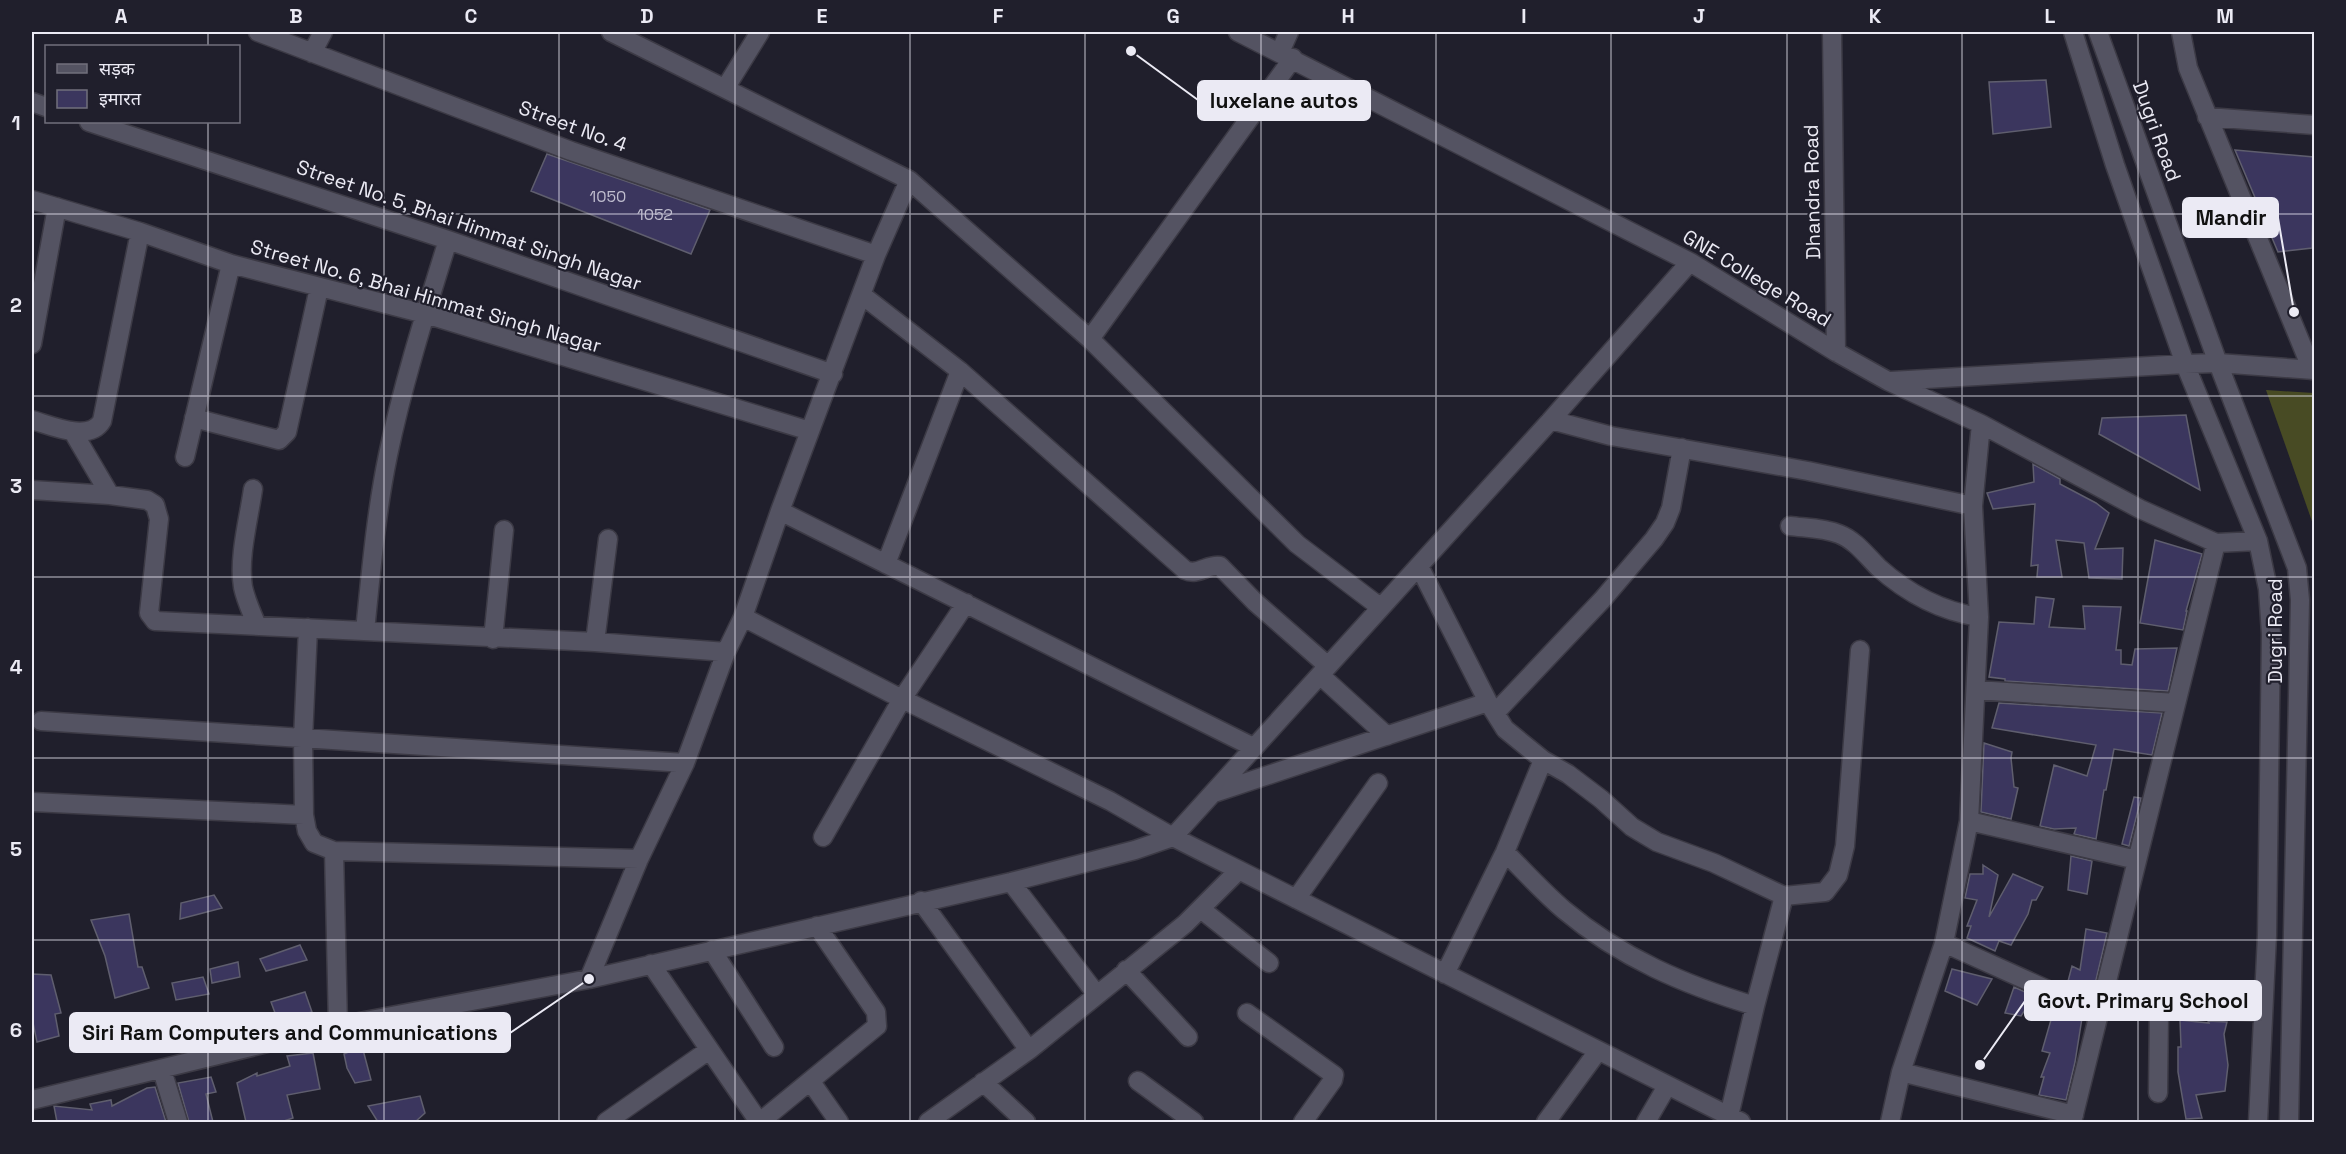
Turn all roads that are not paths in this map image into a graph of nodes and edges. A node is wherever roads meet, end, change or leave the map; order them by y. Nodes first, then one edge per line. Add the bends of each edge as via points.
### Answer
1 (258, 32) edge
2 (323, 32) edge
3 (611, 32) edge
4 (760, 32) edge
5 (1238, 32) edge
6 (1289, 32) edge
7 (1832, 32) edge
8 (2073, 32) edge
9 (2098, 32) edge
10 (2181, 32) edge
11 (642, 38) edge
12 (312, 53) junction
13 (1286, 55) junction
14 (726, 87) junction
15 (2207, 117) junction
16 (92, 123) edge
17 (2314, 125) edge
18 (909, 180) junction
19 (32, 200) edge
20 (57, 207) junction
21 (140, 232) junction
22 (448, 240) junction
23 (876, 255) junction
24 (1690, 262) junction
25 (231, 264) junction
26 (319, 288) junction
27 (862, 295) junction
28 (424, 314) junction
29 (1090, 339) junction
30 (2314, 341) edge
31 (32, 344) edge
32 (1836, 352) junction
33 (2218, 363) junction
34 (2185, 364) junction
35 (2313, 370) edge
36 (960, 371) junction
37 (833, 374) junction
38 (1888, 381) junction
39 (194, 418) junction
40 (32, 420) edge
41 (1551, 420) junction
42 (1981, 424) junction
43 (810, 431) junction
44 (74, 432) junction
45 (1682, 448) junction
46 (185, 457) dead end
47 (253, 489) dead end
48 (32, 490) edge
49 (110, 495) junction
50 (1973, 506) junction
51 (780, 511) junction
52 (1790, 526) dead end
53 (504, 530) dead end
54 (608, 538) dead end
55 (2258, 541) junction
56 (2216, 543) junction
57 (886, 564) junction
58 (1419, 566) junction
59 (966, 603) junction
60 (1380, 607) junction
61 (743, 617) junction
62 (1979, 617) junction
63 (257, 626) junction
64 (308, 628) junction
65 (365, 631) junction
66 (493, 639) junction
67 (595, 642) junction
68 (1860, 650) dead end
69 (726, 652) junction
70 (1324, 671) junction
71 (1976, 690) junction
72 (902, 699) junction
73 (2176, 703) junction
74 (1492, 707) junction
75 (40, 721) dead end
76 (1388, 736) junction
77 (303, 739) junction
78 (1253, 747) junction
79 (1543, 760) junction
80 (685, 762) junction
81 (1378, 783) dead end
82 (1214, 793) junction
83 (32, 802) edge
84 (304, 815) junction
85 (1969, 821) junction
86 (823, 837) dead end
87 (1173, 837) junction
88 (334, 851) junction
89 (1505, 852) junction
90 (639, 859) junction
91 (2137, 860) junction
92 (1239, 870) junction
93 (1011, 882) junction
94 (1784, 896) junction
95 (1296, 899) junction
96 (921, 901) junction
97 (1202, 910) junction
98 (817, 926) junction
99 (1944, 943) junction
100 (712, 950) junction
101 (1269, 963) dead end
102 (651, 964) junction
103 (1126, 970) junction
104 (1445, 974) junction
105 (589, 979) junction
106 (1097, 996) junction
107 (1755, 1006) junction
108 (2263, 1012) junction
109 (1247, 1013) dead end
110 (2099, 1013) junction
111 (338, 1026) junction
112 (1188, 1037) dead end
113 (774, 1047) dead end
114 (709, 1050) junction
115 (1029, 1050) junction
116 (1598, 1051) junction
117 (162, 1070) junction
118 (1901, 1072) junction
119 (1138, 1081) dead end
120 (811, 1082) junction
121 (983, 1082) junction
122 (1667, 1086) junction
123 (2158, 1093) dead end
124 (32, 1100) edge
125 (1735, 1119) edge
126 (2073, 1119) edge
127 (178, 1122) edge
128 (606, 1122) edge
129 (760, 1122) edge
130 (839, 1122) edge
131 (928, 1122) edge
132 (1026, 1122) edge
133 (1194, 1122) edge
134 (1303, 1122) edge
135 (1546, 1122) edge
136 (1646, 1122) edge
137 (1890, 1122) edge
138 (2258, 1122) edge
139 (2289, 1122) edge

1 - 12 street, Street No. 4
2 - 12 street
3 - 11 street
4 - 14 street
5 - 13 street, GNE College Road
6 - 13 street
7 - 32 street, Dhandra Road
8 - 34 street, Dugri Road
9 - 33 street, Dugri Road
10 - 15 street via 2188,68
11 - 14 street
12 - 23 street, Street No. 4 via 572,150
13 - 24 street, GNE College Road
13 - 29 street
14 - 18 street
15 - 17 street
15 - 35 street
16 - 22 street, Street No. 5, Bhai Himmat Singh Nagar
18 - 23 street
18 - 29 street
19 - 20 street, Street No. 6, Bhai Himmat Singh Nagar
20 - 21 street, Street No. 6, Bhai Himmat Singh Nagar
20 - 31 street
21 - 25 street, Street No. 6, Bhai Himmat Singh Nagar
21 - 44 street via 102,421 92,429
22 - 28 street
22 - 37 street, Street No. 5, Bhai Himmat Singh Nagar
23 - 27 street
24 - 32 street, GNE College Road
24 - 41 street
25 - 26 street, Street No. 6, Bhai Himmat Singh Nagar
25 - 39 street
26 - 28 street, Street No. 6, Bhai Himmat Singh Nagar
26 - 39 street via 284,437 279,440
27 - 36 street
27 - 37 street
28 - 43 street, Street No. 6, Bhai Himmat Singh Nagar
28 - 65 street via 387,462
29 - 60 street via 1298,544
30 - 35 street
32 - 38 street, GNE College Road
33 - 34 street
33 - 35 street
33 - 139 street, Dugri Road via 2298,568
34 - 38 street
34 - 55 street, Dugri Road
36 - 57 street
36 - 70 street via 1185,570 1195,572 1220,566
37 - 43 street
38 - 42 street, GNE College Road
39 - 46 street
40 - 44 street
41 - 45 street via 1611,436
41 - 58 street
42 - 50 street
42 - 56 street, GNE College Road via 2140,509
43 - 51 street
44 - 49 street
45 - 50 street
45 - 74 street via 1671,508 1654,539 1602,600
47 - 63 street via 243,584
48 - 49 street
49 - 63 street via 147,500 155,505 159,519 149,613 155,621
50 - 62 street
51 - 57 street
51 - 61 street
52 - 62 street via 1841,535 1897,584 1917,596 1944,609
53 - 66 street
54 - 67 street
55 - 56 street, GNE College Road
55 - 108 street, Dugri Road via 2268,589 2271,634
56 - 73 street
57 - 59 street
58 - 60 street
58 - 74 street
59 - 72 street
59 - 78 street
60 - 70 street
61 - 69 street
61 - 72 street
62 - 71 street
63 - 64 street
64 - 65 street
64 - 77 street
65 - 66 street
66 - 67 street
67 - 69 street
68 - 94 street via 1845,846 1838,875 1825,892
69 - 80 street
70 - 76 street
70 - 78 street
71 - 73 street
71 - 85 street
72 - 86 street
72 - 87 street via 1110,801
73 - 91 street
74 - 76 street
74 - 79 street via 1505,729
75 - 77 street
76 - 82 street
77 - 80 street
77 - 84 street
78 - 82 street
79 - 89 street
79 - 94 street via 1568,774 1658,842
80 - 90 street
81 - 95 street
82 - 87 street
83 - 84 street
84 - 88 street via 314,843
85 - 91 street
85 - 99 street
87 - 92 street
87 - 93 street
88 - 90 street
88 - 111 street
89 - 104 street
89 - 107 street via 1563,910 1601,939 1648,967
90 - 105 street
91 - 110 street
92 - 95 street
92 - 97 street
93 - 96 street
93 - 106 street
94 - 107 street
95 - 104 street
96 - 98 street
96 - 115 street
97 - 101 street
97 - 103 street
98 - 100 street
98 - 120 street via 878,1020 872,1032
99 - 110 street
99 - 118 street
100 - 102 street
100 - 113 street
102 - 105 street
102 - 114 street
103 - 106 street
103 - 112 street
104 - 116 street
105 - 111 street
106 - 115 street
107 - 125 street
108 - 123 street via 2163,1008 2159,1012
108 - 138 street, Dugri Road
109 - 134 street via 1334,1075
110 - 126 street
111 - 117 street
114 - 128 street
114 - 129 street
115 - 121 street
116 - 122 street
116 - 135 street
117 - 124 street
117 - 127 street
118 - 126 street
118 - 137 street
119 - 133 street
120 - 129 street
120 - 130 street
121 - 131 street
121 - 132 street
122 - 125 street
122 - 136 street

